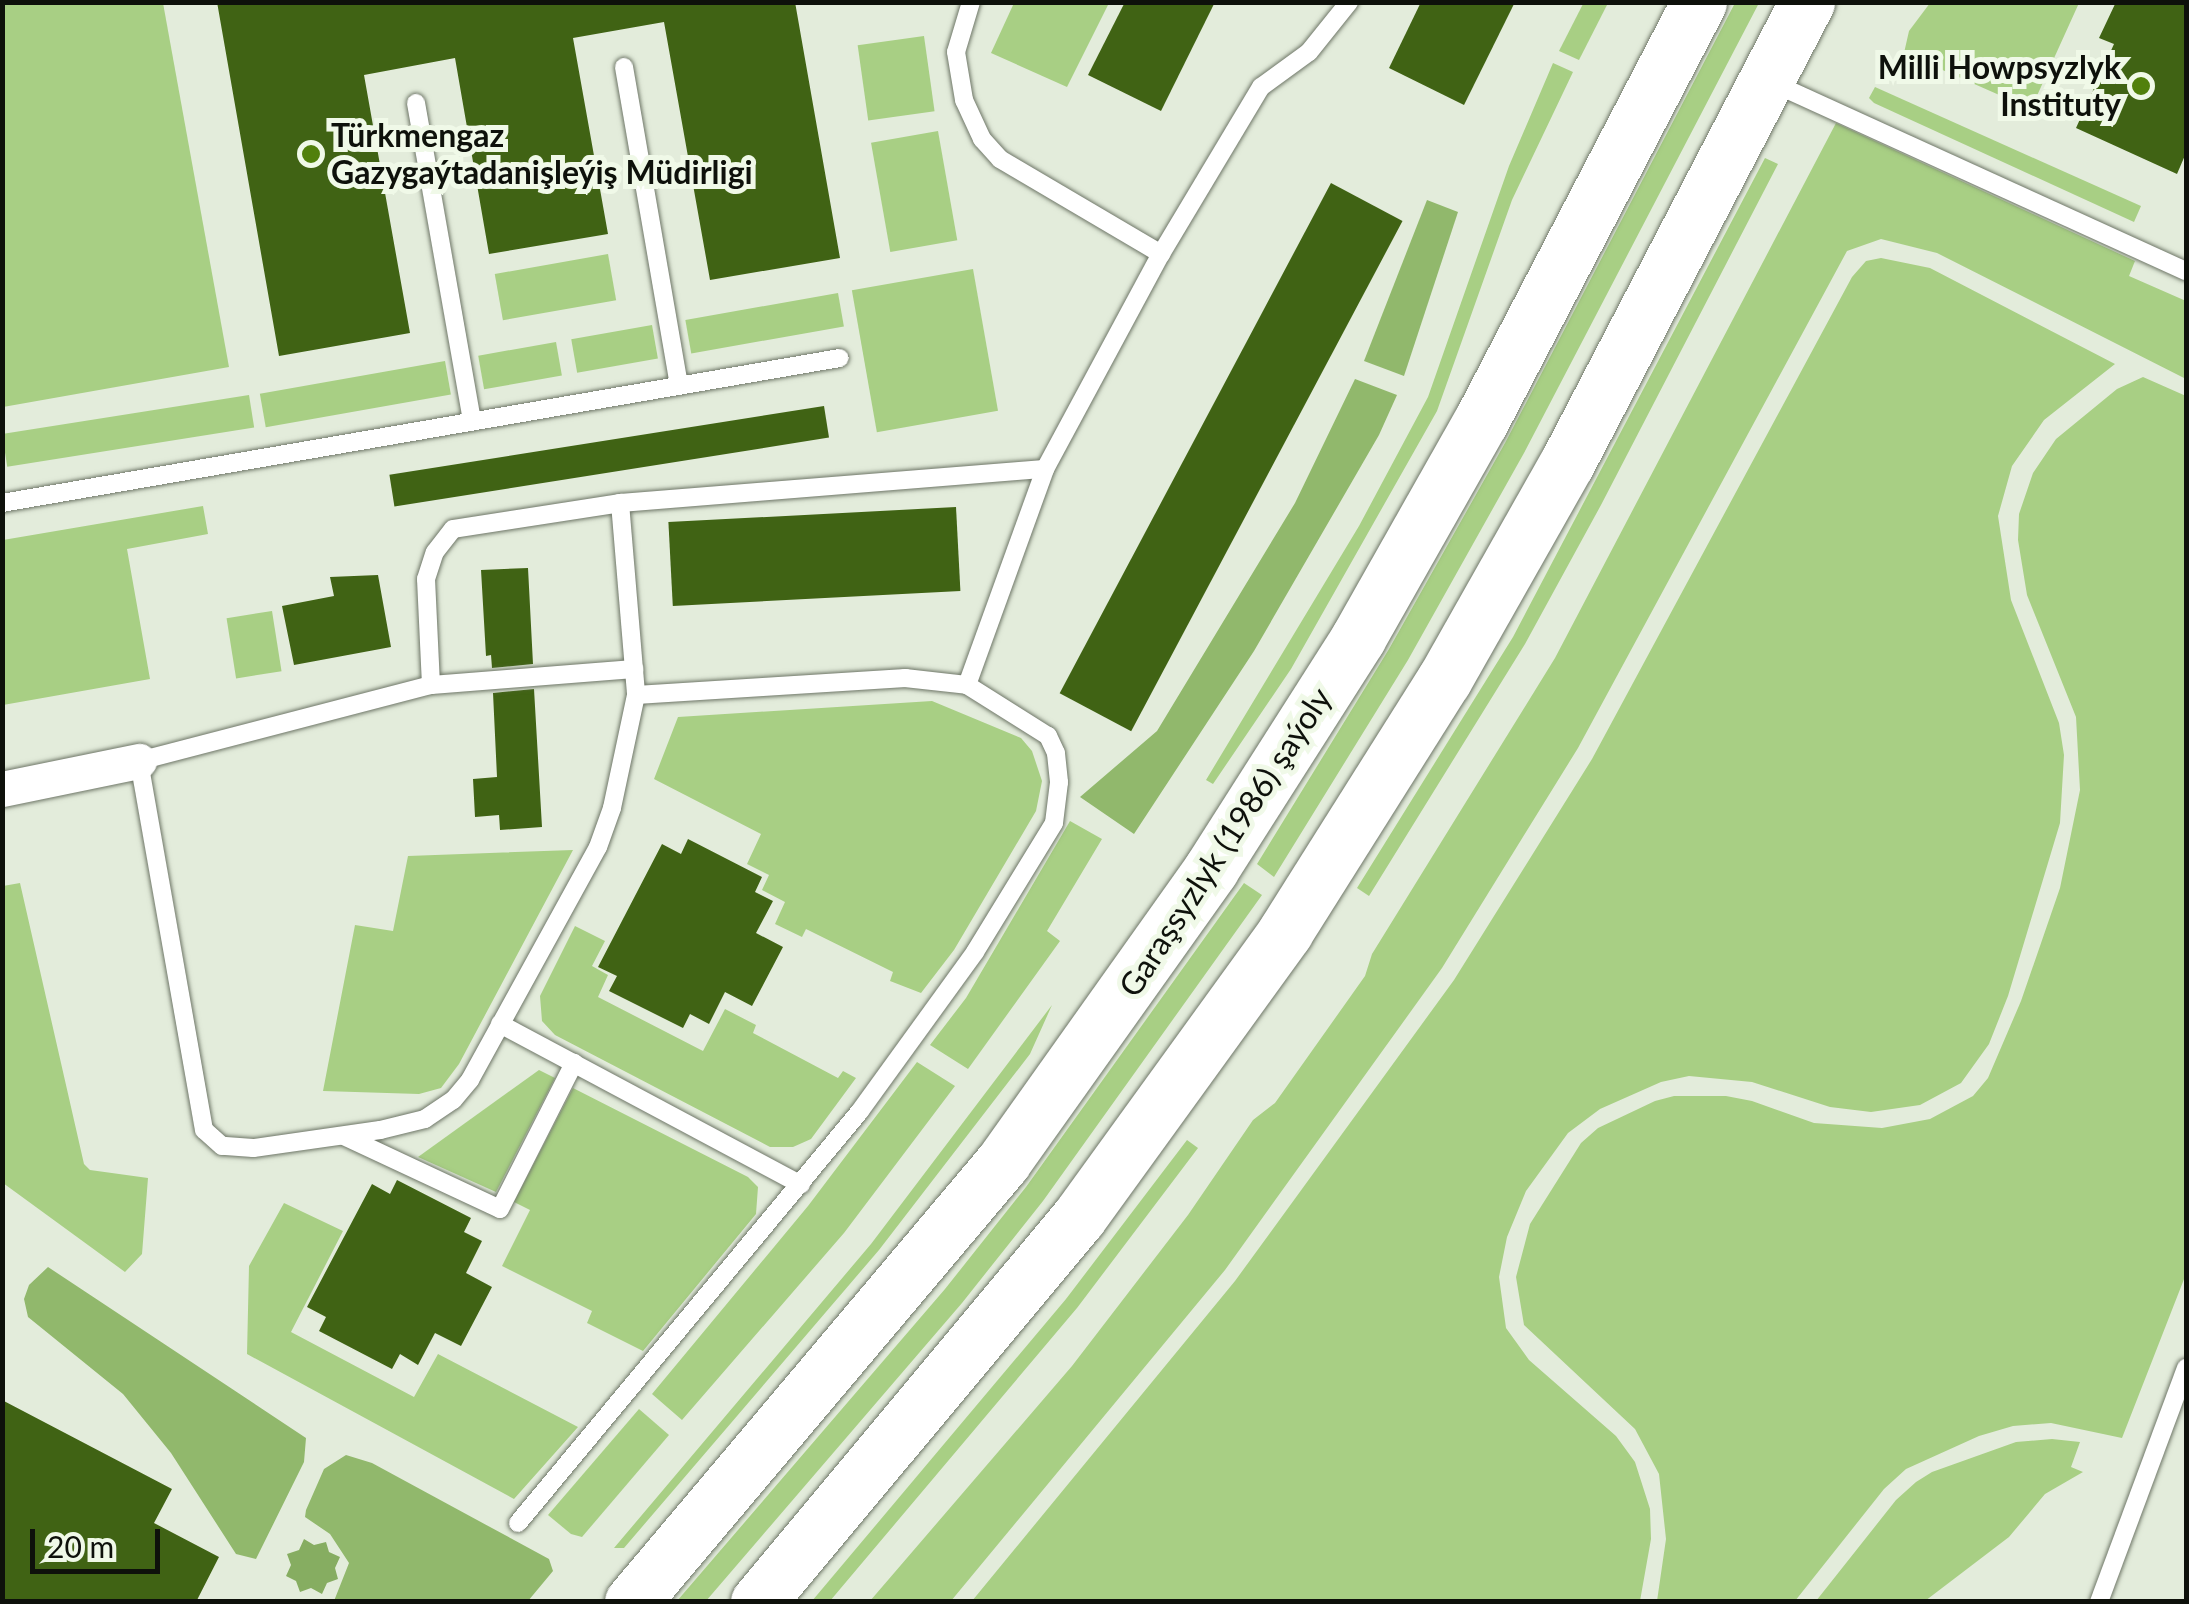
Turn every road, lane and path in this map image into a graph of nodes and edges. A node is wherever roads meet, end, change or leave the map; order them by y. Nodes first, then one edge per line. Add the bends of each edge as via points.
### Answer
1 (971, 2) edge
2 (1349, 2) edge
3 (1699, 2) edge
4 (1807, 2) edge
5 (624, 67) dead end
6 (1767, 80) junction
7 (416, 103) dead end
8 (1161, 254) junction
9 (2186, 271) edge
10 (840, 358) dead end
11 (680, 385) junction
12 (472, 422) junction
13 (1045, 469) junction
14 (2, 503) edge
15 (620, 503) junction
16 (634, 670) junction
17 (431, 684) junction
18 (967, 684) junction
19 (636, 695) junction
20 (139, 762) junction
21 (2, 789) edge
22 (500, 1024) junction
23 (574, 1063) junction
24 (344, 1136) junction
25 (801, 1185) junction
26 (2186, 1368) edge
27 (518, 1523) dead end
28 (632, 1602) edge
29 (758, 1602) edge
30 (2100, 1602) edge

1 - 8 lane via 956,52 964,100 982,140 1000,159
2 - 8 lane via 1309,52 1261,86
3 - 28 main road, Garaşsyzlyk (1986) şaýoly via 1481,421 1358,638 1211,870 1003,1162
4 - 6 main road
5 - 11 lane
6 - 9 lane
6 - 29 main road via 1501,580 1285,932 1079,1218
7 - 12 lane
8 - 13 lane
10 - 11 lane
11 - 12 lane
12 - 14 lane
13 - 15 lane
13 - 18 lane
15 - 16 lane
15 - 17 lane via 452,530 426,579
16 - 17 lane
16 - 19 lane
17 - 20 lane
18 - 19 lane via 905,678
18 - 25 lane via 1048,736 1058,782 1054,823 975,952
19 - 22 lane via 598,847
20 - 21 street
20 - 24 lane via 204,1130 222,1146 238,1147
22 - 23 lane
22 - 24 lane via 453,1100 425,1119
23 - 24 lane via 500,1210
23 - 25 lane
25 - 27 lane
26 - 30 lane

